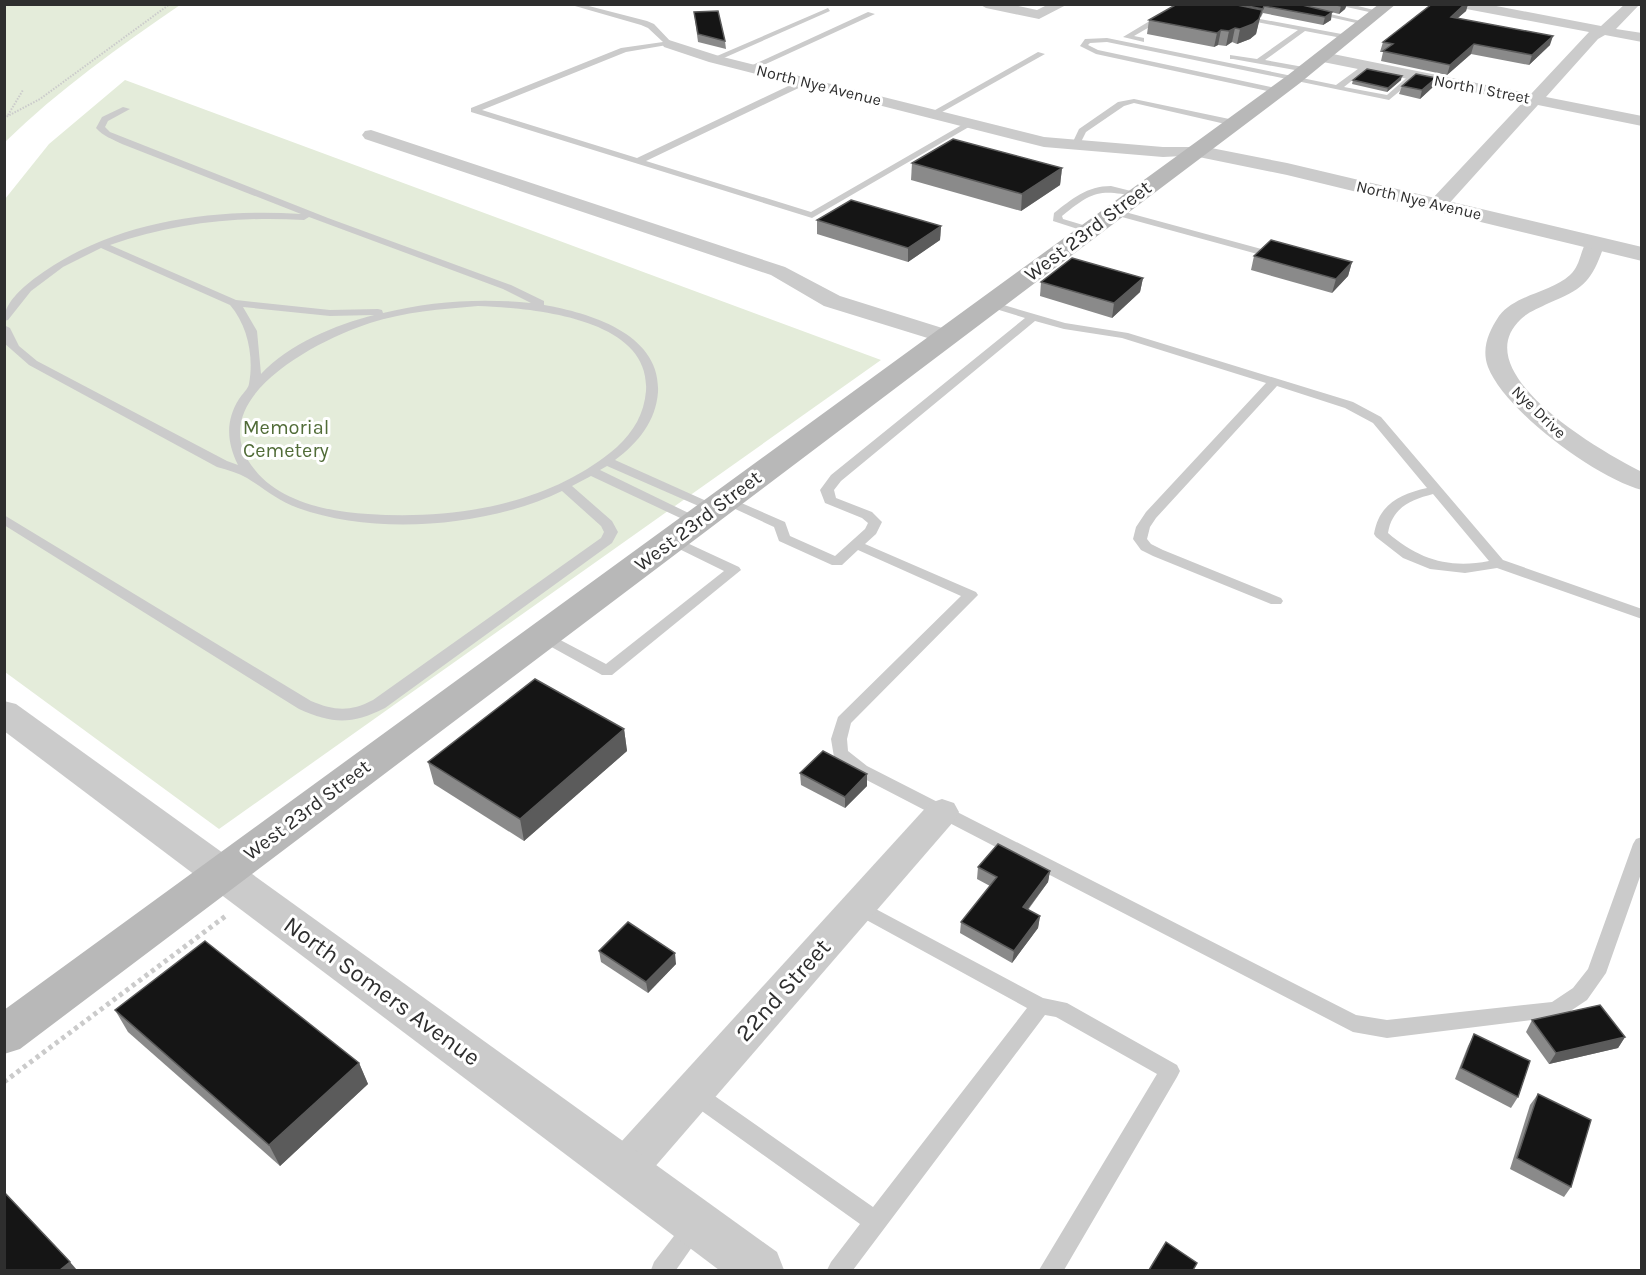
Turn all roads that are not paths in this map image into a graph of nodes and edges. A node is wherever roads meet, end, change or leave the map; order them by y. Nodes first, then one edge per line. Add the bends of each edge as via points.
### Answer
1 (571, 4) edge
2 (597, 4) edge
3 (986, 4) edge
4 (1061, 4) edge
5 (1275, 4) edge
6 (1336, 4) edge
7 (1461, 4) edge
8 (1633, 4) edge
9 (587, 8) junction
10 (828, 10) dead end
11 (1175, 11) edge
12 (1378, 13) edge
13 (871, 14) dead end
14 (1230, 15) edge
15 (1304, 29) junction
16 (1603, 31) junction
17 (1347, 37) junction
18 (1641, 38) edge
19 (669, 44) junction
20 (1041, 54) dead end
21 (1323, 57) junction
22 (714, 59) junction
23 (1258, 61) junction
24 (1366, 65) junction
25 (750, 68) junction
26 (1300, 74) junction
27 (1415, 75) junction
28 (804, 82) junction
29 (1338, 88) junction
30 (1277, 91) junction
31 (1535, 100) junction
32 (126, 109) dead end
33 (932, 114) junction
34 (1641, 121) edge
35 (1233, 123) junction
36 (970, 124) junction
37 (371, 135) dead end
38 (1076, 146) junction
39 (1196, 151) junction
40 (638, 161) junction
41 (1138, 194) junction
42 (1438, 204) junction
43 (1114, 212) junction
44 (325, 220) junction
45 (1090, 230) junction
46 (1595, 243) junction
47 (103, 245) junction
48 (1261, 252) edge
49 (1641, 254) edge
50 (234, 303) junction
51 (990, 304) junction
52 (549, 308) junction
53 (405, 311) junction
54 (4, 318) edge
55 (1032, 318) junction
56 (4, 328) edge
57 (947, 337) junction
58 (10, 352) edge
59 (1274, 382) junction
60 (255, 385) junction
61 (606, 461) junction
62 (591, 471) junction
63 (251, 474) junction
64 (1641, 482) edge
65 (564, 486) junction
66 (1434, 490) junction
67 (713, 510) junction
68 (9, 527) edge
69 (672, 540) junction
70 (856, 545) junction
71 (1498, 563) junction
72 (1276, 601) dead end
73 (1641, 614) edge
74 (542, 636) junction
75 (4, 713) edge
76 (942, 812) junction
77 (1641, 844) edge
78 (223, 873) junction
79 (857, 906) junction
80 (1040, 1006) junction
81 (4, 1035) edge
82 (692, 1092) junction
83 (625, 1169) junction
84 (876, 1222) junction
85 (698, 1224) junction
86 (662, 1270) edge
87 (759, 1270) edge
88 (839, 1270) edge
89 (1051, 1270) edge

1 - 9 lane, North Nye Avenue
2 - 9 lane
3 - 4 street via 1039,15
5 - 12 lane
6 - 12 lane
7 - 16 street
8 - 16 street
9 - 19 lane, North Nye Avenue via 651,26
10 - 22 lane
11 - 23 lane via 1127,37
12 - 17 main road, West 23rd Street
13 - 25 lane
14 - 15 lane
15 - 17 lane
15 - 23 lane
16 - 18 street
16 - 31 street via 1593,36
17 - 21 main road, West 23rd Street
19 - 22 street, North Nye Avenue
19 - 40 lane via 624,50 474,110
20 - 33 lane
21 - 24 street, North I Street
21 - 26 main road, West 23rd Street
22 - 25 street, North Nye Avenue
23 - 26 lane
24 - 27 street, North I Street
24 - 29 lane
25 - 28 street, North Nye Avenue
26 - 29 lane
26 - 30 main road, West 23rd Street
26 - 30 lane via 1107,40 1088,41 1084,46 1096,52
27 - 29 lane via 1389,98
27 - 31 street, North I Street
28 - 33 street, North Nye Avenue
28 - 40 lane
30 - 35 main road, West 23rd Street
31 - 34 street, North I Street
31 - 42 street
32 - 44 lane via 105,119 100,128 125,142
33 - 36 street, North Nye Avenue
35 - 38 lane via 1134,101 1121,104 1082,131
35 - 39 main road, West 23rd Street
36 - 38 street, North Nye Avenue
36 - 40 lane via 812,215
37 - 57 street via 778,271 832,301
38 - 39 street, North Nye Avenue
39 - 41 main road, West 23rd Street
39 - 42 street, North Nye Avenue
41 - 43 main road, West 23rd Street
41 - 45 lane via 1109,187 1089,190 1057,215 1058,220
42 - 46 street, North Nye Avenue
43 - 45 main road, West 23rd Street
43 - 48 lane
44 - 47 lane via 231,215 164,225
44 - 52 lane via 507,287
45 - 51 main road, West 23rd Street
46 - 49 street, North Nye Avenue
46 - 64 street, Nye Drive via 1586,269 1573,283 1524,306 1509,318 1498,332 1495,351 1503,376 1545,422 1574,445
47 - 50 lane
47 - 54 lane via 49,270 14,300
50 - 53 lane via 330,313
50 - 60 lane via 251,325
51 - 55 lane
51 - 57 main road, West 23rd Street
52 - 53 lane via 479,303
52 - 61 lane via 605,326 633,345 649,366 654,393 650,408 634,436
53 - 60 lane via 360,323 319,340 283,361
55 - 59 lane via 1124,335
55 - 70 lane via 836,478 827,490 830,500 875,522
56 - 58 lane
57 - 67 main road, West 23rd Street
58 - 63 lane via 214,460
59 - 66 lane via 1349,405 1377,420
59 - 72 lane via 1151,515 1140,538 1158,554
60 - 63 lane via 237,415 234,432 238,454
61 - 62 lane
61 - 67 lane
62 - 65 lane
62 - 67 lane
63 - 65 lane via 272,491 295,502 326,512 382,520 481,512
65 - 68 lane via 608,524 611,532 607,540 379,704 347,717 305,705
66 - 71 lane
66 - 71 lane via 1395,503 1382,522 1381,534 1412,557 1454,570
67 - 69 main road, West 23rd Street
67 - 70 lane via 780,525 784,538 837,562
69 - 74 main road, West 23rd Street
69 - 74 lane via 734,570 607,671
70 - 76 lane via 971,595 844,721 838,739 840,753 861,770
71 - 73 lane
74 - 78 main road, West 23rd Street
75 - 78 street, North Somers Avenue
76 - 77 lane via 1314,1004 1353,1023 1387,1029 1556,1010 1580,994 1596,973
76 - 79 street, 22nd Street
78 - 81 main road, West 23rd Street
78 - 83 street, North Somers Avenue
79 - 80 lane
79 - 82 street, 22nd Street
80 - 84 lane
80 - 89 lane via 1060,1009 1170,1071
82 - 83 street, 22nd Street
82 - 84 lane
83 - 85 street, North Somers Avenue
84 - 88 lane
85 - 86 lane
85 - 87 street, North Somers Avenue

